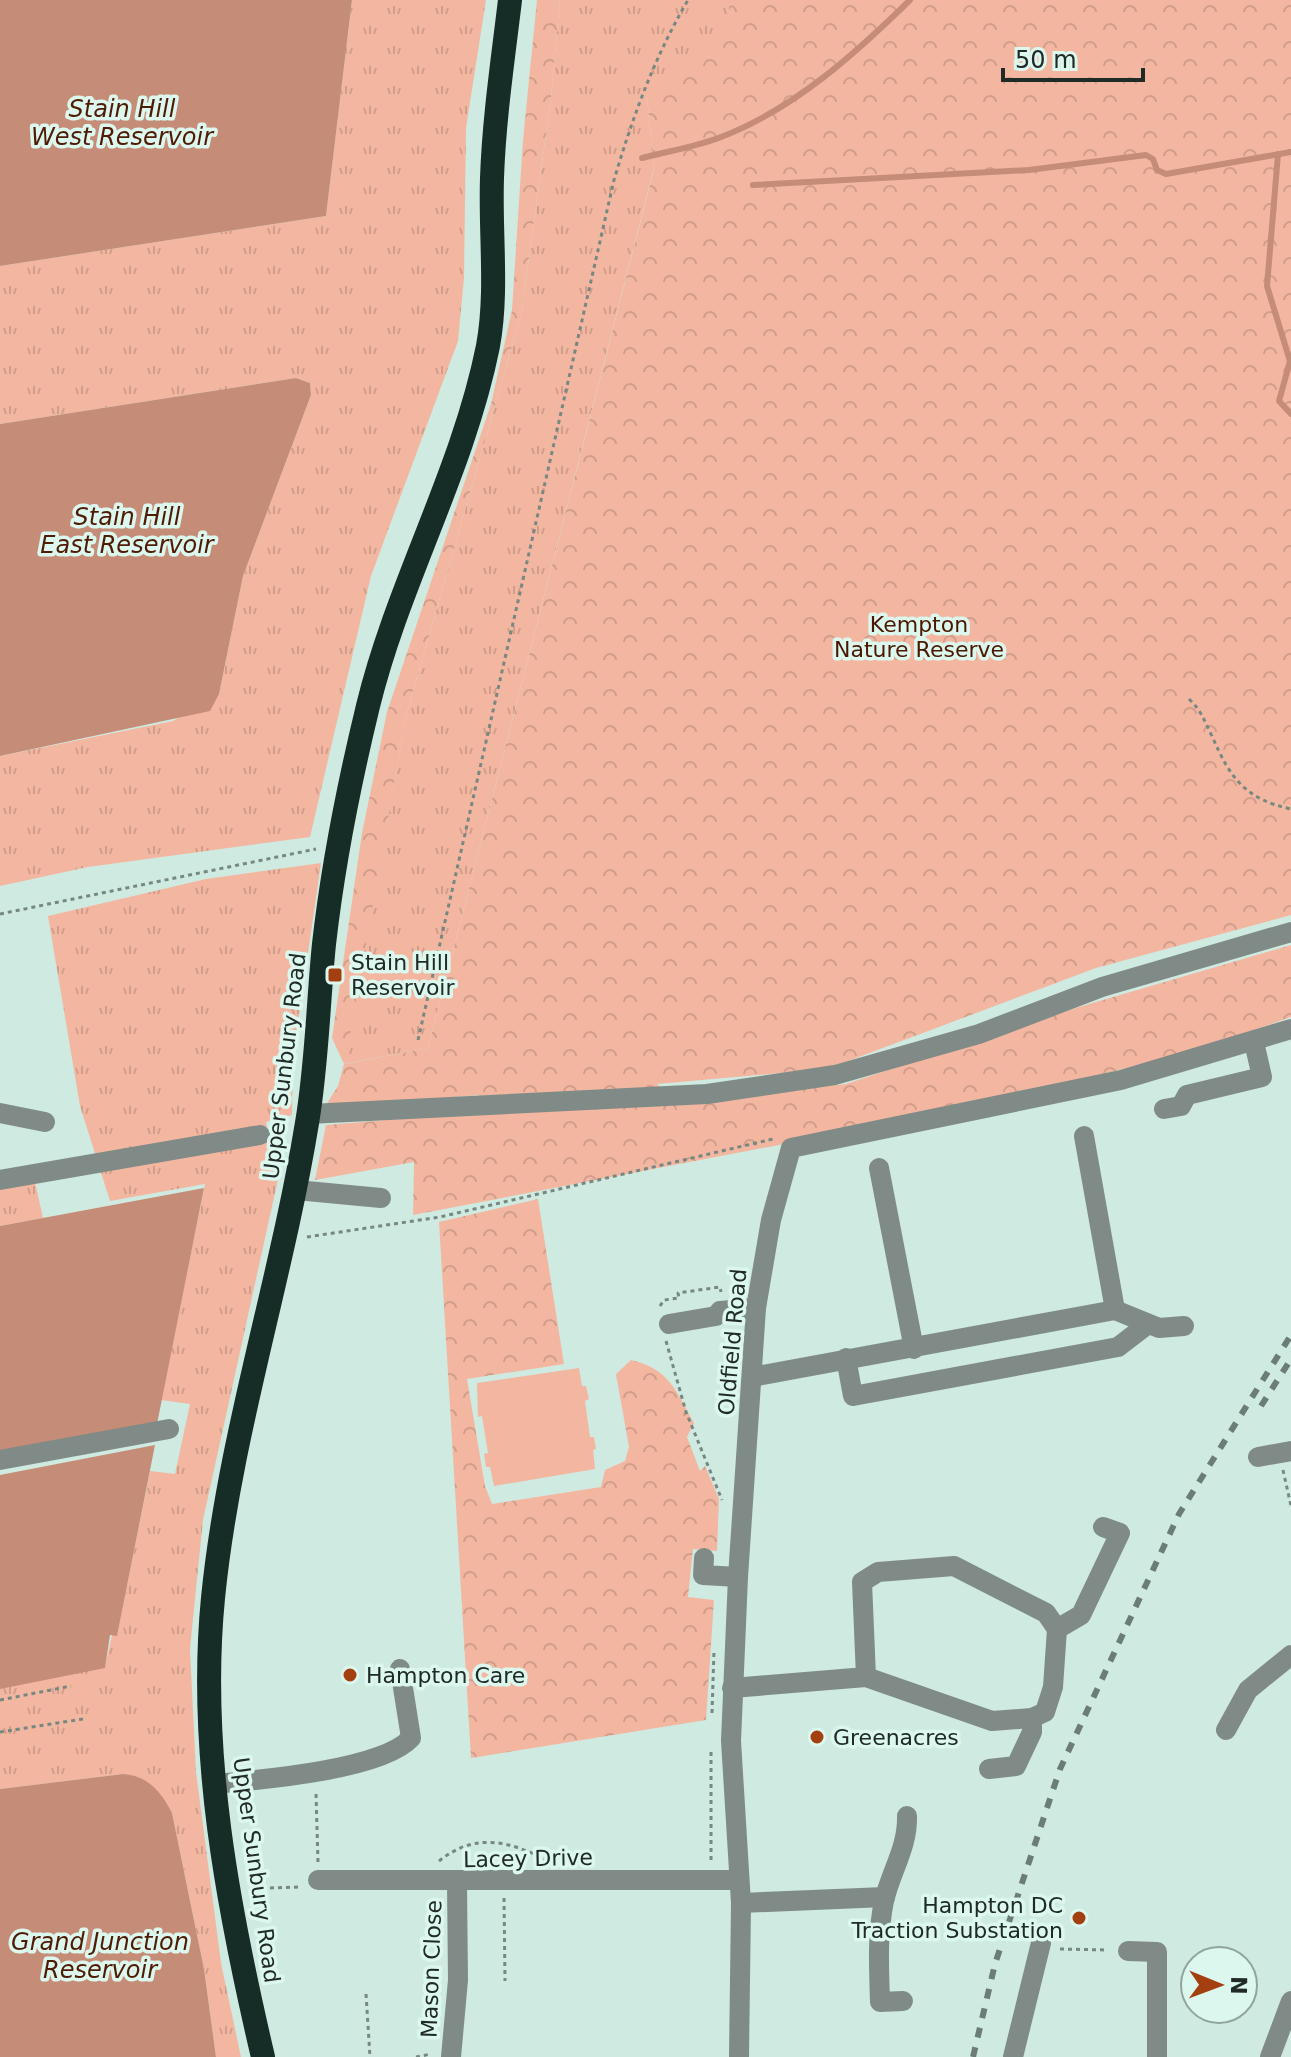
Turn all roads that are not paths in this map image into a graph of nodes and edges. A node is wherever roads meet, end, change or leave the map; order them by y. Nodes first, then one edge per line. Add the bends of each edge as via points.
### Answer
1 (510, 0) edge
2 (1291, 932) edge
3 (1291, 1029) edge
4 (1254, 1042) junction
5 (1164, 1109) dead end
6 (0, 1113) edge
7 (309, 1114) junction
8 (45, 1122) dead end
9 (260, 1135) dead end
10 (1084, 1136) dead end
11 (879, 1168) dead end
12 (0, 1180) edge
13 (296, 1190) junction
14 (381, 1198) dead end
15 (756, 1308) junction
16 (1115, 1310) junction
17 (1148, 1324) junction
18 (666, 1325) road end
19 (1184, 1326) dead end
20 (914, 1349) junction
21 (846, 1358) junction
22 (752, 1377) junction
23 (169, 1429) dead end
24 (1286, 1453) edge
25 (1258, 1457) dead end
26 (0, 1460) edge
27 (1103, 1527) dead end
28 (703, 1575) dead end
29 (738, 1577) junction
30 (1057, 1629) junction
31 (1291, 1655) edge
32 (400, 1669) dead end
33 (866, 1677) junction
34 (732, 1688) junction
35 (1032, 1718) junction
36 (1226, 1730) dead end
37 (989, 1769) dead end
38 (214, 1784) junction
39 (907, 1816) dead end
40 (318, 1880) road end
41 (739, 1880) junction
42 (457, 1883) junction
43 (885, 1897) junction
44 (741, 1903) junction
45 (1040, 1945) road end
46 (1128, 1951) road end
47 (903, 2001) dead end
48 (1291, 2001) edge
49 (263, 2057) edge
50 (451, 2057) edge
51 (739, 2057) edge
52 (1013, 2057) edge
53 (1157, 2057) edge
54 (1270, 2057) edge

1 - 7 highway, Upper Sunbury Road via 493,139 489,342 465,432 397,612 369,704 324,940
2 - 7 street via 1102,987 979,1034 835,1075 707,1094
3 - 4 street
4 - 5 street via 1262,1077 1187,1095 1181,1106
4 - 15 street, Oldfield Road via 1121,1080 791,1148 771,1220
6 - 8 street
7 - 13 highway, Upper Sunbury Road
9 - 12 street
10 - 16 street
11 - 20 street
13 - 14 street
13 - 38 highway, Upper Sunbury Road via 222,1525 209,1673
15 - 18 street
15 - 22 street, Oldfield Road
16 - 17 street
16 - 20 street
17 - 19 street
17 - 21 street via 1118,1347 853,1396
20 - 21 street
21 - 22 street
22 - 29 street, Oldfield Road
23 - 26 street
24 - 25 street
27 - 30 street via 1120,1533 1081,1615
28 - 29 street
29 - 34 street, Oldfield Road
30 - 33 street via 1046,1613 954,1566 878,1572 862,1582
30 - 35 street via 1053,1687 1045,1712
31 - 36 street via 1248,1690
32 - 38 street via 411,1738 401,1750 353,1764
33 - 34 street
33 - 35 street via 992,1721
34 - 41 street, Oldfield Road
35 - 37 street via 1032,1732 1016,1766
38 - 49 highway, Upper Sunbury Road via 241,1961
39 - 43 street via 908,1836
40 - 42 street, Lacey Drive
41 - 42 street, Lacey Drive
41 - 44 street, Oldfield Road
42 - 50 street, Mason Close via 458,1980
43 - 44 street
43 - 47 street via 878,1930 880,2002
44 - 51 street, Oldfield Road
45 - 52 street
46 - 53 street via 1157,1952
48 - 54 street

